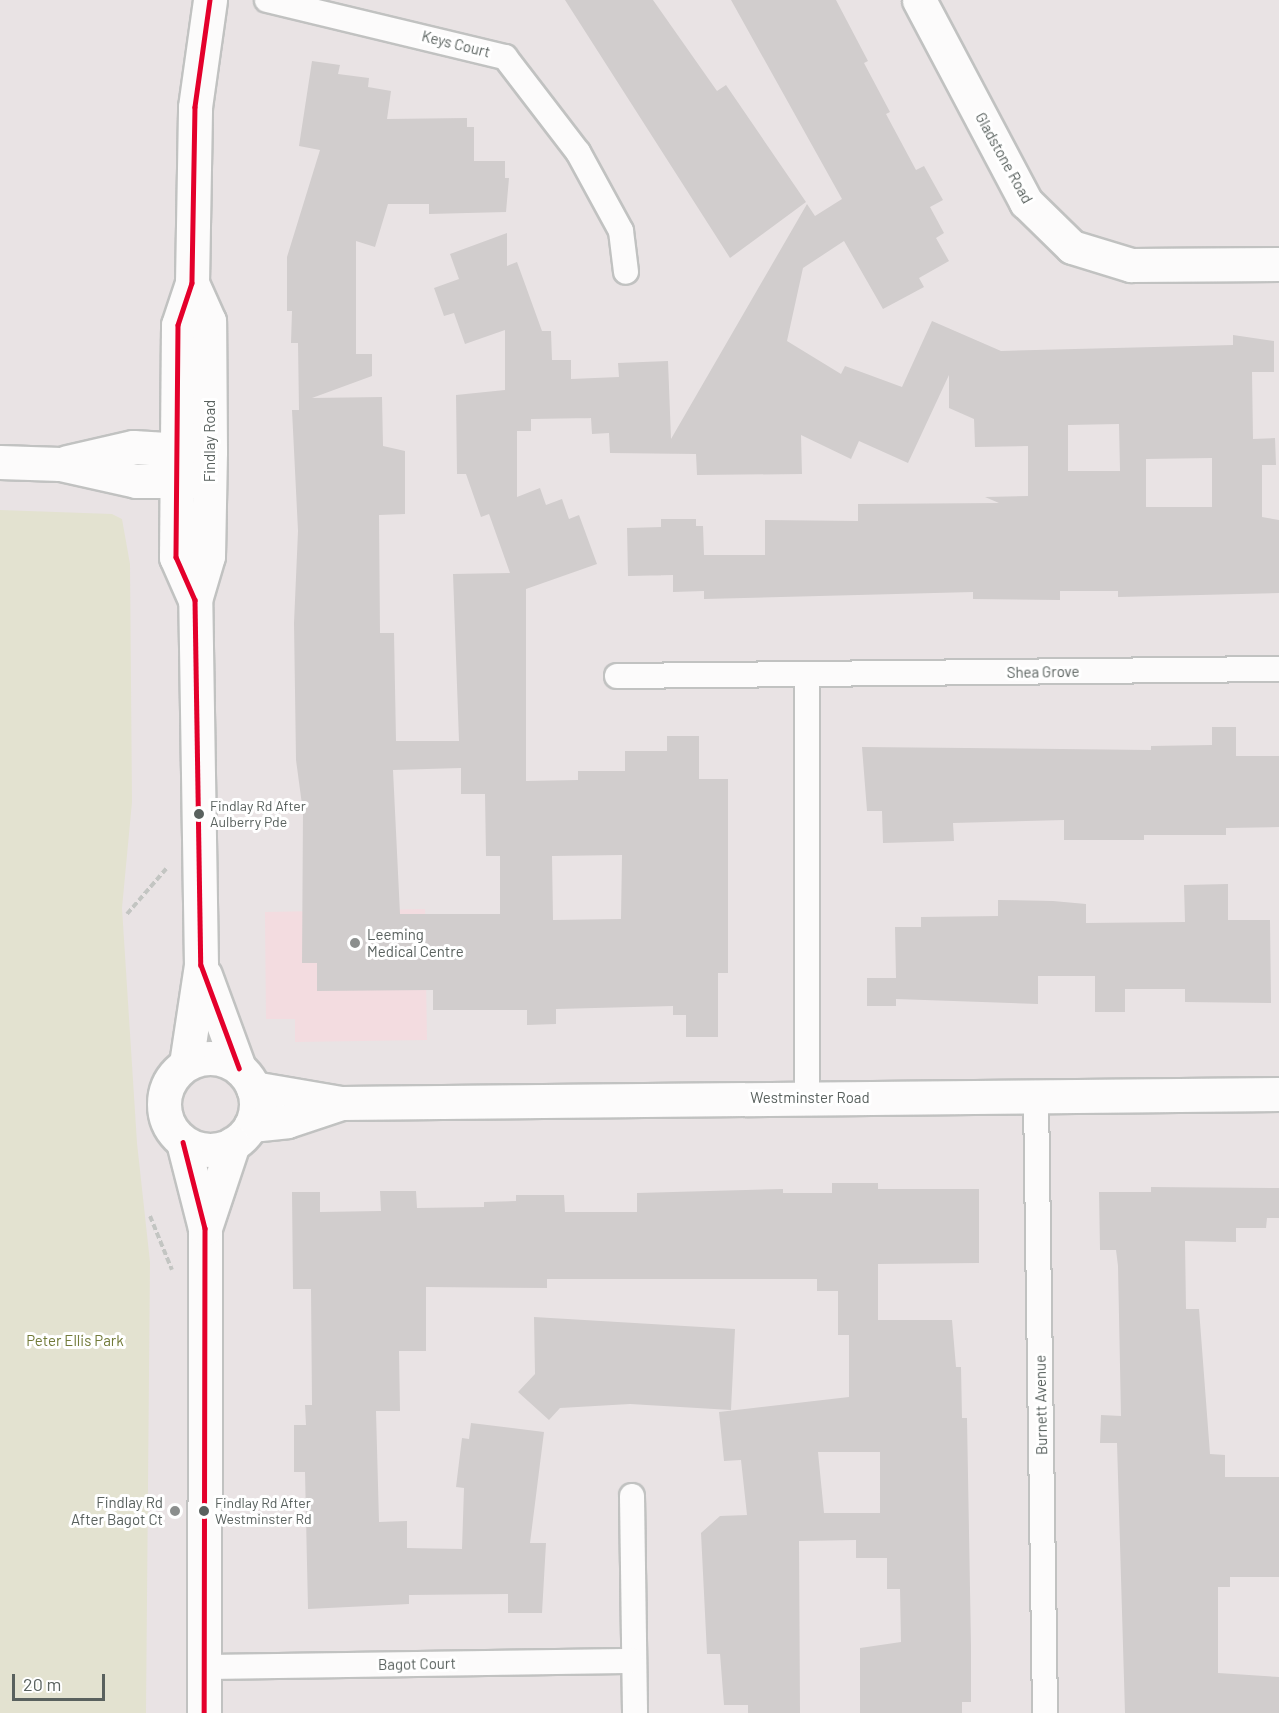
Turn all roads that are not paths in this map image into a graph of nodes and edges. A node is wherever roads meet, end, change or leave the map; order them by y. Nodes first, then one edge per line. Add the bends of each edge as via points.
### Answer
1 (210, 0) edge
2 (267, 0) edge
3 (919, 0) edge
4 (1279, 264) edge
5 (626, 272) dead end
6 (192, 283) junction
7 (0, 462) edge
8 (177, 466) junction
9 (210, 466) junction
10 (195, 600) junction
11 (1279, 669) edge
12 (807, 674) junction
13 (617, 676) dead end
14 (201, 965) junction
15 (186, 1064) junction
16 (246, 1078) junction
17 (1279, 1094) edge
18 (807, 1098) junction
19 (1036, 1098) junction
20 (341, 1103) junction
21 (242, 1134) junction
22 (183, 1142) junction
23 (205, 1228) junction
24 (632, 1496) dead end
25 (632, 1661) junction
26 (203, 1667) junction
27 (204, 1713) edge
28 (635, 1713) edge
29 (1045, 1713) edge

1 - 6 main road, Findlay Road via 195,107
2 - 5 street, Keys Court via 506,57 583,162 621,231
3 - 4 main road, Gladstone Road via 1026,202 1072,247 1131,266
6 - 8 main road, Findlay Road via 178,325
6 - 9 main road, Findlay Road via 209,321
7 - 8 main road via 60,464 136,481
8 - 9 main road
8 - 10 main road, Findlay Road via 176,557
9 - 10 main road, Findlay Road via 208,556
10 - 14 main road, Findlay Road
11 - 12 street, Shea Grove
12 - 13 street, Shea Grove
12 - 18 street
14 - 15 main road, Findlay Road
14 - 16 main road, Findlay Road
15 - 16 main road via 214,1058
15 - 22 main road via 171,1080 164,1102 172,1131
16 - 20 main road, Westminster Road
16 - 21 main road
17 - 19 main road, Westminster Road
18 - 19 main road, Westminster Road
18 - 20 main road, Westminster Road
19 - 29 street, Burnett Avenue
20 - 21 main road, Westminster Road
21 - 22 main road via 208,1150
21 - 23 main road
22 - 23 main road
23 - 26 main road
24 - 25 street
25 - 26 street, Bagot Court
25 - 28 street
26 - 27 main road

